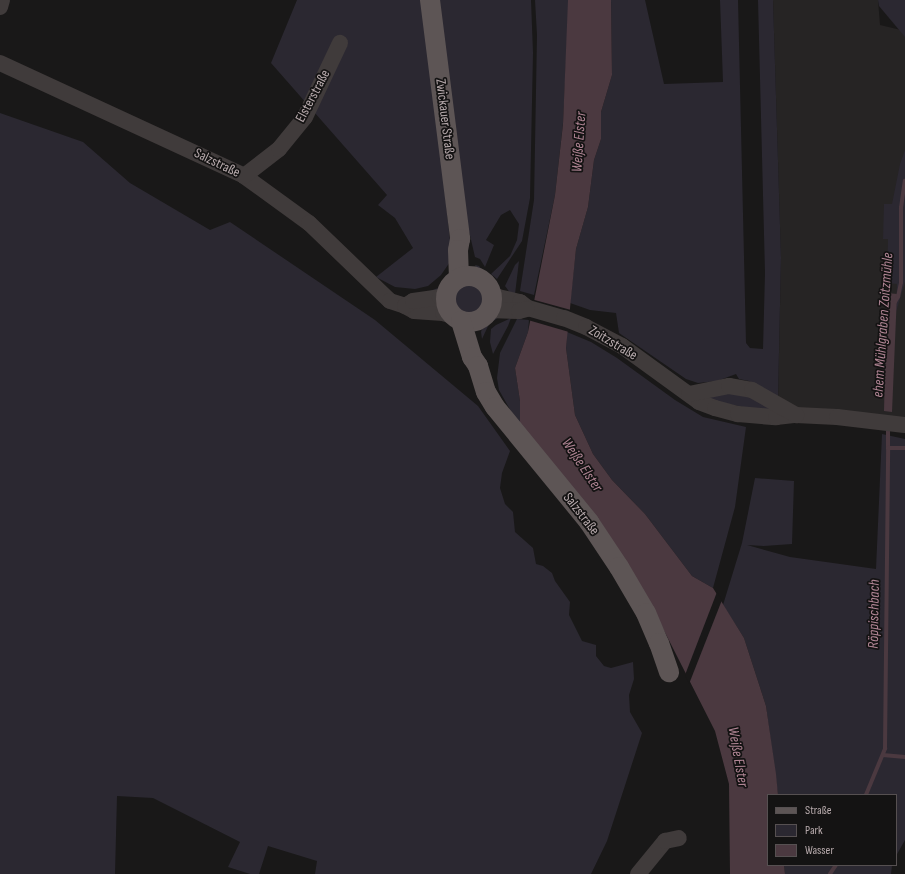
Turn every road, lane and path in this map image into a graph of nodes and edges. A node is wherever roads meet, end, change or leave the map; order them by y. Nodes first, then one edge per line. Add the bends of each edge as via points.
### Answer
1 (2, 0) edge
2 (430, 0) edge
3 (0, 8) edge
4 (340, 43) dead end
5 (0, 63) edge
6 (244, 176) junction
7 (467, 277) junction
8 (446, 294) junction
9 (405, 306) junction
10 (475, 312) junction
11 (689, 394) junction
12 (796, 415) junction
13 (895, 424) edge
14 (670, 672) dead end
15 (679, 838) dead end
16 (638, 874) edge

1 - 3 street
2 - 7 main road, Zwickauer Straße via 460,239 458,250
4 - 6 street, Elsterstraße via 305,117 279,149
5 - 6 street, Salzstraße
6 - 9 street, Salzstraße via 309,223 390,301
7 - 8 main road via 452,283
7 - 10 main road via 486,283
8 - 9 street via 413,301
8 - 10 main road via 446,306
9 - 10 street, Salzstraße via 414,311
10 - 11 street, Zoitzstraße via 520,302 528,308 564,318 622,346
10 - 14 main road, Salzstraße via 481,354 478,366 486,392 495,407 589,522 619,567 646,613
11 - 12 street, Zoitzstraße via 699,402 738,414 776,417
11 - 12 street, Zoitzstraße via 729,386 752,390
12 - 13 street, Zoitzstraße
15 - 16 street via 665,841

